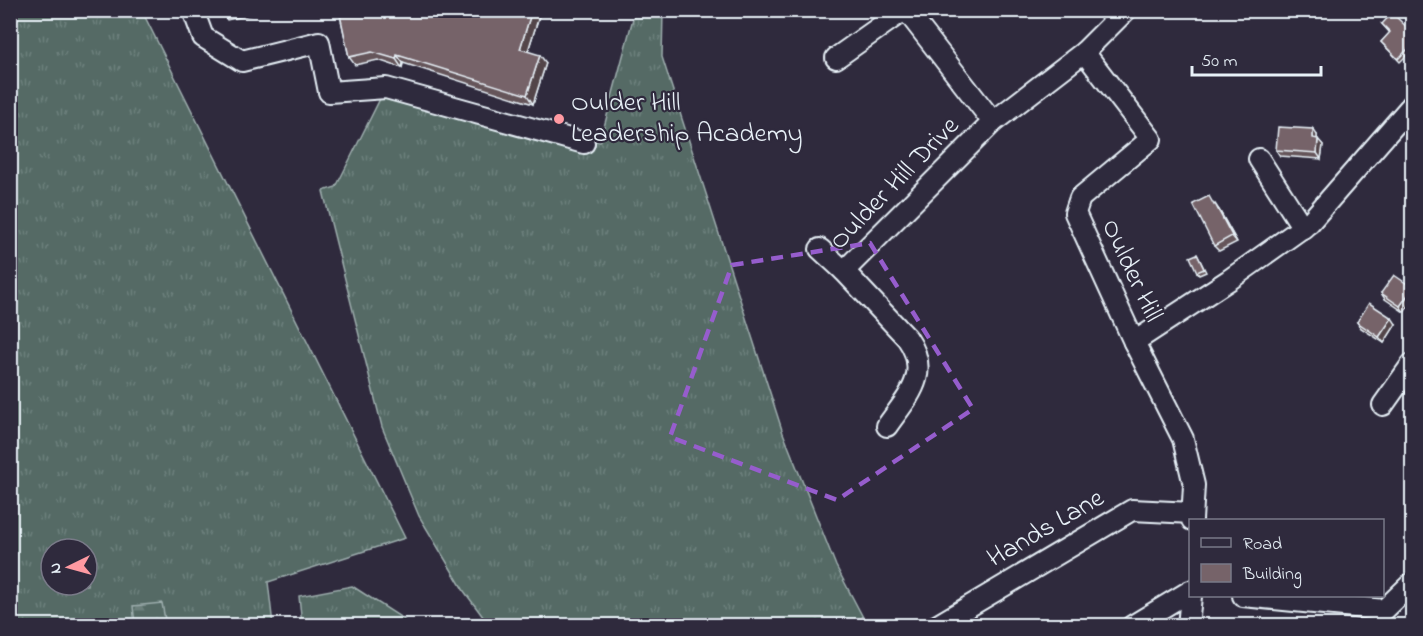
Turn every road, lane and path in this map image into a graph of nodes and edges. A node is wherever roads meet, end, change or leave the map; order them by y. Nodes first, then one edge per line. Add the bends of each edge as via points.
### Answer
1 (193, 10) edge
2 (905, 10) edge
3 (1126, 10) edge
4 (1084, 52) junction
5 (836, 58) dead end
6 (1413, 105) edge
7 (993, 122) junction
8 (584, 143) dead end
9 (1259, 159) dead end
10 (1303, 228) junction
11 (820, 249) dead end
12 (844, 271) junction
13 (1134, 342) junction
14 (1413, 364) edge
15 (1383, 405) dead end
16 (887, 426) dead end
17 (1192, 517) edge
18 (1413, 583) edge
19 (1189, 592) edge
20 (1191, 597) edge
21 (1253, 597) edge
22 (936, 626) edge
23 (1132, 626) edge
24 (1188, 626) edge

1 - 8 street via 203,38 242,61 319,42 329,92 386,88
2 - 5 street
2 - 7 street
3 - 4 street, Oulder Hill Drive
4 - 7 street, Oulder Hill Drive
4 - 13 street, Oulder Hill via 1151,139 1080,198 1075,213
6 - 10 street
7 - 12 street, Oulder Hill Drive
9 - 10 street
10 - 13 street
11 - 12 street
12 - 16 street, Oulder Hill Drive via 907,338 918,362 913,388
13 - 17 street, Oulder Hill via 1183,439 1194,485
14 - 15 street
17 - 22 street, Hands Lane via 1132,510
18 - 21 street via 1384,610
19 - 23 street
20 - 24 street

